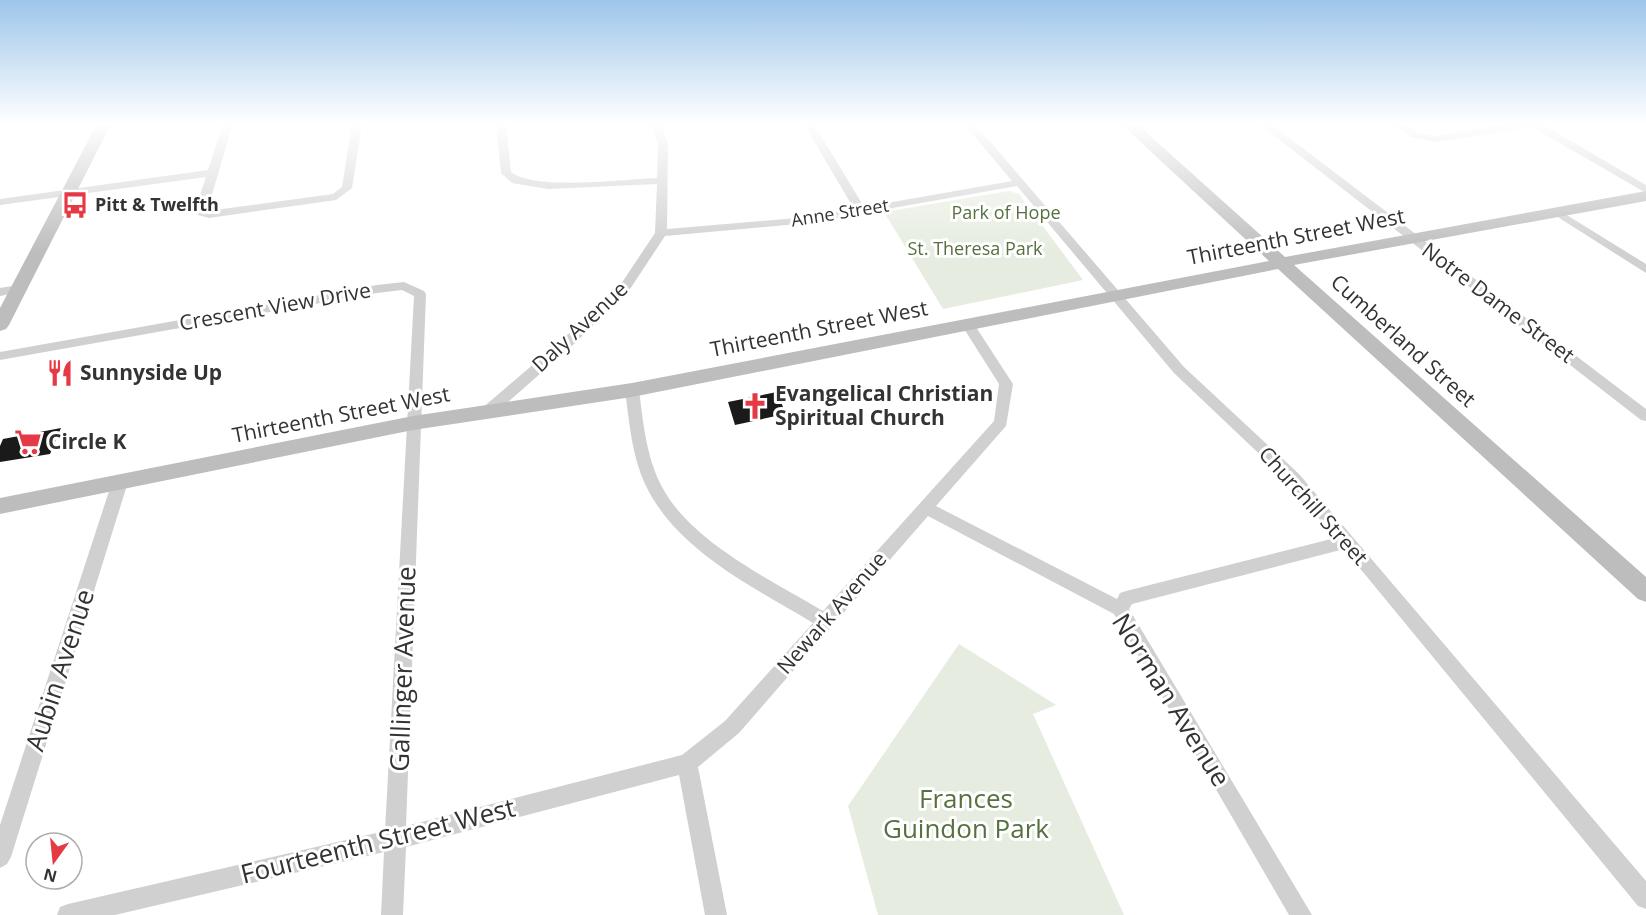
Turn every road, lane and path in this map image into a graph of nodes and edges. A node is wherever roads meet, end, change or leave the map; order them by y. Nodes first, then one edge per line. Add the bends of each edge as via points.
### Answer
1 (82, 167) edge
2 (213, 167) edge
3 (350, 167) edge
4 (505, 167) edge
5 (663, 167) edge
6 (834, 167) edge
7 (1004, 167) edge
8 (1176, 167) edge
9 (1319, 167) edge
10 (1606, 167) edge
11 (211, 173) junction
12 (663, 182) junction
13 (1018, 183) junction
14 (1646, 190) edge
15 (68, 193) junction
16 (1646, 196) edge
17 (0, 202) edge
18 (860, 210) junction
19 (1557, 212) junction
20 (660, 233) junction
21 (1413, 239) junction
22 (1283, 263) junction
23 (1646, 269) edge
24 (18, 289) junction
25 (0, 292) edge
26 (1116, 296) junction
27 (967, 324) junction
28 (0, 325) edge
29 (0, 356) edge
30 (632, 390) junction
31 (486, 412) junction
32 (1646, 416) edge
33 (413, 423) junction
34 (120, 482) junction
35 (0, 506) edge
36 (925, 507) junction
37 (1347, 542) junction
38 (1646, 592) edge
39 (1120, 609) junction
40 (825, 621) junction
41 (687, 763) junction
42 (395, 839) junction
43 (0, 857) edge
44 (1646, 898) edge
45 (68, 915) edge
46 (392, 915) edge
47 (716, 915) edge
48 (1301, 915) edge

1 - 15 street
2 - 11 street
3 - 11 street via 347,188 336,197 209,215 201,210
4 - 12 street via 506,173 516,181 548,186
5 - 12 street, Daly Avenue
6 - 18 street
7 - 13 street, Churchill Street
8 - 22 street, Cumberland Street
9 - 21 street, Notre Dame Street
10 - 14 street
11 - 15 street
12 - 20 street, Daly Avenue
13 - 18 street, Anne Street
13 - 26 street, Churchill Street
15 - 17 street
15 - 24 street
16 - 19 street, Thirteenth Street West
18 - 20 street, Anne Street via 808,220
19 - 21 street, Thirteenth Street West
19 - 23 street
20 - 31 street, Daly Avenue via 626,286
21 - 22 street, Thirteenth Street West
21 - 32 street, Notre Dame Street
22 - 26 street, Thirteenth Street West
22 - 38 street, Cumberland Street
24 - 25 street
24 - 28 street
26 - 27 street, Thirteenth Street West
26 - 37 street, Churchill Street via 1179,370 1294,478
27 - 30 street, Thirteenth Street West
27 - 36 street, Newark Avenue via 1006,384 1001,422
29 - 33 street, Crescent View Drive via 404,286 420,294
30 - 31 street, Thirteenth Street West
30 - 40 street via 652,485 667,510 714,553
31 - 33 street, Thirteenth Street West
33 - 34 street, Thirteenth Street West
33 - 42 street, Gallinger Avenue
34 - 35 street, Thirteenth Street West
34 - 43 street, Aubin Avenue
36 - 39 street, Norman Avenue
36 - 40 street, Newark Avenue
37 - 39 street via 1126,598
37 - 44 street, Churchill Street
39 - 48 street, Norman Avenue
40 - 41 street, Newark Avenue via 732,728
41 - 42 street, Fourteenth Street West
41 - 47 street
42 - 45 street, Fourteenth Street West
42 - 46 street, Gallinger Avenue

